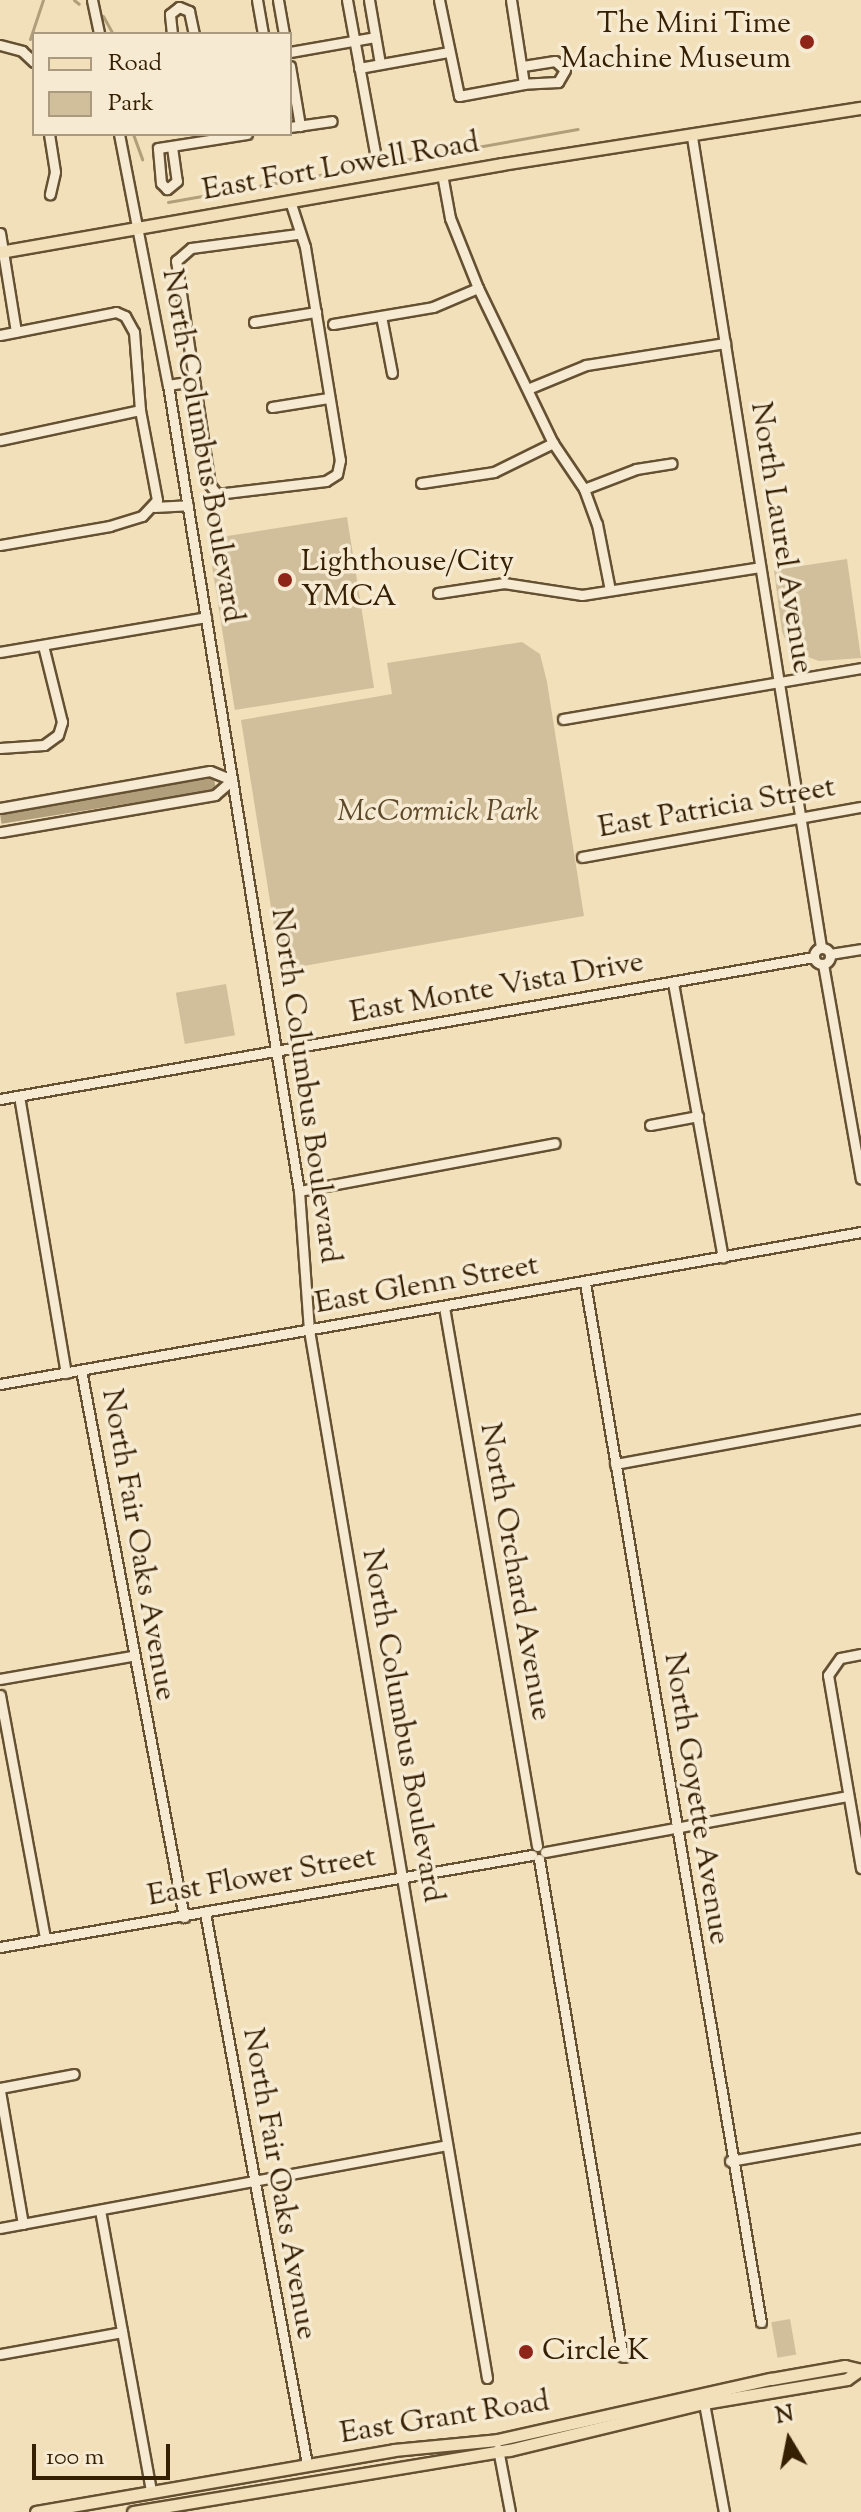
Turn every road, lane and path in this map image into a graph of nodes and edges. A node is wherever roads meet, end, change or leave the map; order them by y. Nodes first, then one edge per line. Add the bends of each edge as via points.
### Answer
1 (92, 0) edge
2 (257, 0) edge
3 (278, 0) edge
4 (347, 0) edge
5 (369, 0) edge
6 (439, 0) edge
7 (511, 0) edge
8 (99, 32) edge
9 (172, 32) edge
10 (194, 32) edge
11 (263, 32) edge
12 (284, 32) edge
13 (375, 37) junction
14 (354, 41) junction
15 (0, 45) edge
16 (292, 52) edge
17 (448, 52) junction
18 (32, 60) edge
19 (380, 64) junction
20 (523, 66) junction
21 (359, 68) junction
22 (524, 84) junction
23 (292, 90) edge
24 (861, 108) edge
25 (332, 121) dead end
26 (295, 126) edge
27 (49, 136) edge
28 (119, 136) edge
29 (235, 136) edge
30 (692, 137) junction
31 (172, 147) dead end
32 (375, 153) dead end
33 (442, 174) junction
34 (50, 194) dead end
35 (290, 201) junction
36 (139, 229) junction
37 (0, 233) edge
38 (298, 234) junction
39 (2, 252) edge
40 (182, 255) joint
41 (478, 288) junction
42 (316, 312) junction
43 (381, 316) junction
44 (254, 322) dead end
45 (333, 324) dead end
46 (16, 332) junction
47 (0, 335) edge
48 (725, 343) junction
49 (392, 373) dead end
50 (192, 381) junction
51 (168, 385) junction
52 (530, 388) junction
53 (328, 398) junction
54 (272, 407) dead end
55 (140, 410) junction
56 (0, 440) edge
57 (553, 443) junction
58 (672, 463) dead end
59 (421, 483) dead end
60 (584, 489) junction
61 (188, 505) junction
62 (154, 507) junction
63 (0, 545) edge
64 (760, 567) junction
65 (610, 590) junction
66 (438, 593) dead end
67 (206, 617) junction
68 (43, 645) junction
69 (0, 652) edge
70 (861, 668) edge
71 (779, 683) junction
72 (563, 719) dead end
73 (0, 748) edge
74 (232, 780) junction
75 (861, 807) edge
76 (0, 808) edge
77 (803, 818) junction
78 (0, 832) edge
79 (582, 857) dead end
80 (821, 947) junction
81 (861, 949) edge
82 (830, 954) junction
83 (814, 957) junction
84 (823, 964) junction
85 (673, 983) junction
86 (276, 1052) junction
87 (19, 1096) junction
88 (0, 1099) edge
89 (698, 1116) junction
90 (650, 1125) dead end
91 (555, 1143) dead end
92 (861, 1179) edge
93 (299, 1191) junction
94 (861, 1232) edge
95 (723, 1257) junction
96 (585, 1283) junction
97 (444, 1307) junction
98 (309, 1330) junction
99 (81, 1370) junction
100 (66, 1373) junction
101 (0, 1384) edge
102 (861, 1419) edge
103 (615, 1464) junction
104 (861, 1654) edge
105 (132, 1656) junction
106 (0, 1679) edge
107 (0, 1695) edge
108 (848, 1796) junction
109 (677, 1828) junction
110 (538, 1853) junction
111 (861, 1868) edge
112 (402, 1878) junction
113 (205, 1913) junction
114 (184, 1917) junction
115 (45, 1938) junction
116 (0, 1947) edge
117 (74, 2074) dead end
118 (0, 2090) edge
119 (861, 2138) edge
120 (446, 2145) junction
121 (730, 2161) junction
122 (252, 2181) junction
123 (100, 2210) junction
124 (23, 2224) junction
125 (0, 2228) edge
126 (761, 2322) dead end
127 (122, 2332) junction
128 (0, 2354) edge
129 (623, 2357) dead end
130 (860, 2370) edge
131 (487, 2378) dead end
132 (704, 2403) junction
133 (498, 2446) junction
134 (307, 2464) junction
135 (151, 2492) junction
136 (36, 2512) edge
137 (133, 2512) edge
138 (510, 2512) edge
139 (724, 2512) edge

1 - 8 street
2 - 11 street
3 - 12 street
4 - 14 street
5 - 13 street
6 - 17 street
7 - 20 street
9 - 10 street via 170,14 183,7
13 - 14 street
13 - 19 street
14 - 16 street
14 - 21 street
15 - 18 street via 22,51
17 - 19 street
17 - 22 street via 458,98
19 - 21 street
20 - 22 street
20 - 22 street via 555,61 565,73 558,82
21 - 32 street
23 - 26 street
24 - 30 main road, East Fort Lowell Road
25 - 26 street
27 - 34 street via 55,172
28 - 36 street, North Columbus Boulevard
29 - 31 street
30 - 33 main road, East Fort Lowell Road
30 - 48 street, North Laurel Avenue
33 - 35 main road, East Fort Lowell Road
33 - 41 street via 450,218
35 - 36 main road, East Fort Lowell Road
35 - 38 street
36 - 39 main road, East Fort Lowell Road
36 - 51 street, North Columbus Boulevard
37 - 39 street
38 - 40 street, East Fort Lowell Road via 191,248
38 - 42 street
39 - 46 street
40 - 50 street, North Columbus Boulevard via 176,261
41 - 43 street via 433,307
41 - 52 street
42 - 44 street
42 - 53 street
43 - 45 street
43 - 49 street
46 - 47 street
46 - 55 street via 116,312 125,316 134,332
48 - 52 street via 586,365
48 - 64 street, North Laurel Avenue
50 - 51 street
50 - 53 street, North Columbus Boulevard via 210,485 217,494 326,481 337,474 340,460
51 - 61 street, North Columbus Boulevard
52 - 57 street
53 - 54 street
55 - 56 street
55 - 62 street
57 - 59 street via 494,472
57 - 60 street
58 - 60 street via 636,469
60 - 65 street
61 - 62 street
61 - 67 street, North Columbus Boulevard
62 - 63 street via 110,526
64 - 65 street
64 - 71 street, North Laurel Avenue
65 - 66 street via 570,595 504,583
67 - 68 street
67 - 74 street, North Columbus Boulevard
68 - 69 street
68 - 73 street via 62,722 58,735 44,745
70 - 71 street
71 - 72 street
71 - 77 street, North Laurel Avenue
74 - 76 street via 210,771
74 - 78 street via 215,795
74 - 86 street, North Columbus Boulevard
75 - 77 street, East Patricia Street
77 - 79 street, East Patricia Street
77 - 80 street, North Laurel Avenue
80 - 82 street
80 - 83 street
81 - 82 street
82 - 84 street
83 - 84 street
83 - 85 street, East Monte Vista Drive
84 - 92 street
85 - 86 street, East Monte Vista Drive
85 - 89 street
86 - 87 street, East Monte Vista Drive
86 - 93 street, North Columbus Boulevard
87 - 88 street, East Monte Vista Drive
87 - 100 street, North Fair Oaks Avenue
89 - 90 street
89 - 95 street
91 - 93 street
93 - 98 street, North Columbus Boulevard
94 - 95 street, East Glenn Street
95 - 96 street, East Glenn Street
96 - 97 street, East Glenn Street
96 - 103 street, North Goyette Avenue
97 - 98 street, East Glenn Street
97 - 110 street, North Orchard Avenue
98 - 99 street, East Glenn Street
98 - 112 street, North Columbus Boulevard
99 - 100 street, East Glenn Street
99 - 105 street, North Fair Oaks Avenue
100 - 101 street, East Glenn Street
102 - 103 street
103 - 109 street, North Goyette Avenue
104 - 108 street via 840,1658 828,1675
105 - 106 street
105 - 114 street, North Fair Oaks Avenue
107 - 115 street
108 - 109 street, East Flower Street
108 - 111 street
109 - 110 street, East Flower Street
109 - 121 street, North Goyette Avenue
110 - 112 street, East Flower Street
110 - 129 street, North Orchard Avenue
112 - 113 street, East Flower Street
112 - 120 street, North Columbus Boulevard
113 - 114 street, East Flower Street
113 - 122 street, North Fair Oaks Avenue
114 - 115 street, East Flower Street
115 - 116 street, East Flower Street
117 - 118 street
118 - 124 street
119 - 121 street
120 - 122 street
120 - 131 street, North Columbus Boulevard
121 - 126 street, North Goyette Avenue
122 - 123 street
122 - 134 street, North Fair Oaks Avenue
123 - 124 street
123 - 127 street
124 - 125 street
127 - 128 street
127 - 135 street
130 - 132 main road, East Grant Road via 847,2379
130 - 133 main road, East Grant Road via 845,2366 771,2379
132 - 133 main road, East Grant Road
132 - 139 street
133 - 134 main road, East Grant Road
133 - 137 main road, East Grant Road
133 - 138 street
134 - 135 main road, East Grant Road
135 - 136 main road, East Grant Road

